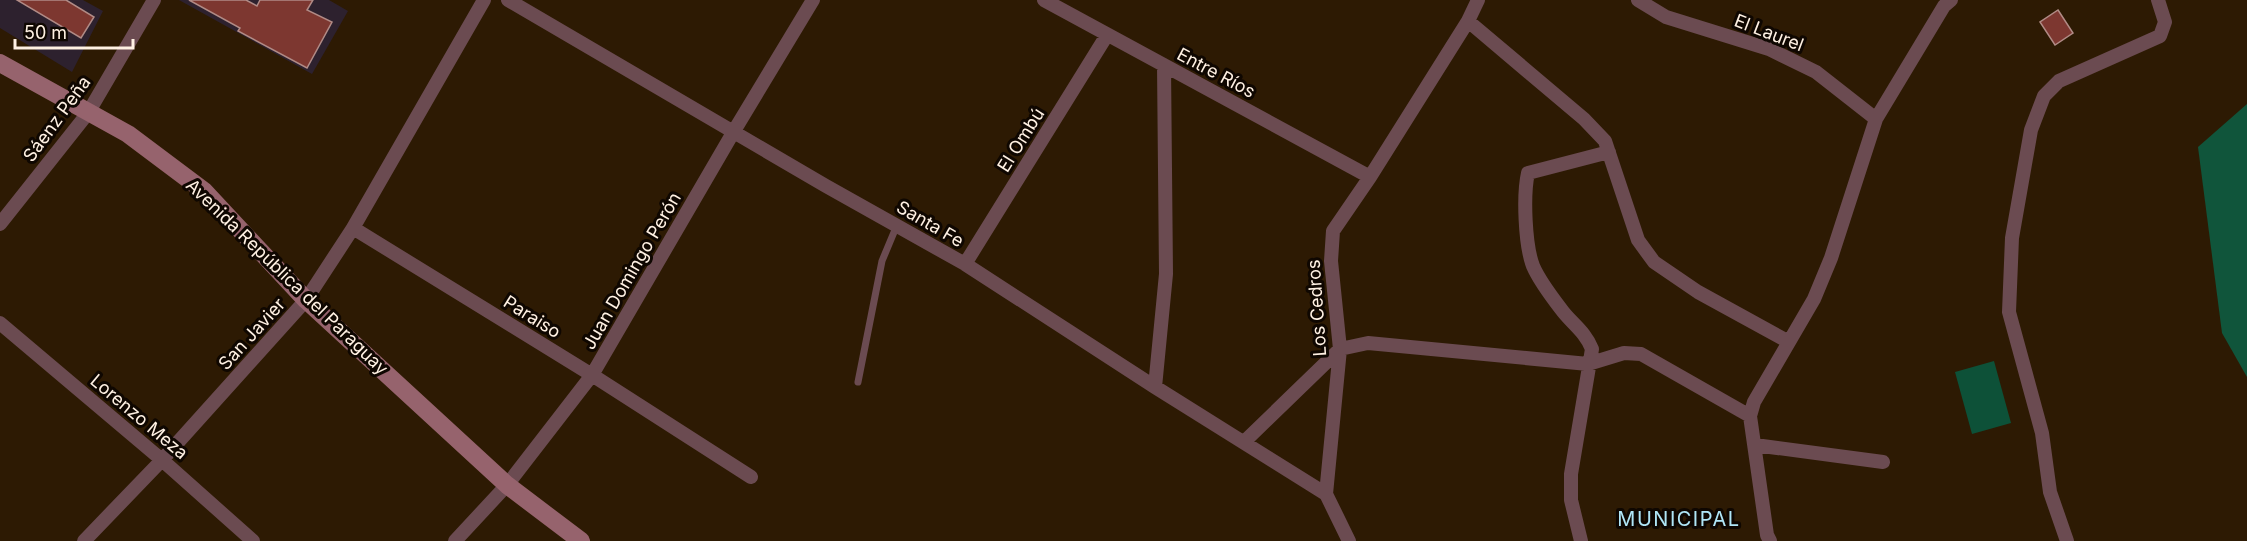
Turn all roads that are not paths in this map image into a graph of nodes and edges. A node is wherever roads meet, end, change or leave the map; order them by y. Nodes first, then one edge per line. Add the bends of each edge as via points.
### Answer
1 (154, 0) edge
2 (484, 0) edge
3 (507, 0) edge
4 (813, 0) edge
5 (1044, 0) edge
6 (1478, 0) edge
7 (1638, 0) edge
8 (1951, 0) edge
9 (2158, 0) edge
10 (1468, 21) junction
11 (1107, 35) junction
12 (0, 63) edge
13 (1164, 65) junction
14 (88, 113) junction
15 (1876, 119) junction
16 (734, 131) junction
17 (1609, 152) junction
18 (1370, 177) junction
19 (0, 224) edge
20 (897, 225) junction
21 (353, 228) junction
22 (965, 264) junction
23 (306, 300) junction
24 (0, 323) edge
25 (1789, 342) junction
26 (1340, 349) junction
27 (1588, 364) junction
28 (592, 375) junction
29 (858, 382) dead end
30 (1155, 387) junction
31 (1750, 416) junction
32 (1244, 442) junction
33 (1755, 446) junction
34 (162, 460) junction
35 (1883, 462) dead end
36 (751, 477) dead end
37 (507, 485) junction
38 (1326, 494) junction
39 (84, 541) edge
40 (253, 541) edge
41 (455, 541) edge
42 (581, 541) edge
43 (1349, 541) edge
44 (1581, 541) edge
45 (1770, 541) edge
46 (2067, 541) edge

1 - 14 street, Sáenz Peña
2 - 21 street, San Javier
3 - 16 street, Santa Fe
4 - 16 street, Juan Domingo Perón
5 - 11 street, Entre Ríos
6 - 10 street, Los Cedros
7 - 15 street, El Laurel via 1666,17 1769,49 1816,72
8 - 15 street
9 - 46 street via 2165,22 2160,36 2059,81 2044,96 2031,130 2014,227 2009,312 2042,433 2050,492
10 - 17 street via 1584,119 1605,141
10 - 18 street, Los Cedros
11 - 13 street, Entre Ríos
11 - 22 street, El Ombú
12 - 14 main road, Avenida República del Paraguay
13 - 18 street, Entre Ríos
13 - 30 street via 1166,274
14 - 19 street, Sáenz Peña
14 - 23 main road, Avenida República del Paraguay via 128,134 204,191
15 - 25 street via 1831,258 1814,299
16 - 20 street, Santa Fe
16 - 28 street, Juan Domingo Perón
17 - 25 street via 1638,240 1654,262 1698,292
17 - 27 street via 1528,174 1524,189 1533,268 1562,311 1587,337 1592,349
18 - 26 street, Los Cedros via 1333,231 1331,261
20 - 22 street, Santa Fe
20 - 29 lane via 882,261
21 - 23 street, San Javier
21 - 28 street, Paraiso
22 - 30 street, Santa Fe
23 - 34 street, San Javier
23 - 37 main road, Avenida República del Paraguay
24 - 34 street, Lorenzo Meza
25 - 31 street
26 - 27 street via 1368,343
26 - 32 street
26 - 38 street, Los Cedros
27 - 31 street via 1624,353 1641,354
27 - 44 street via 1571,474 1571,500
28 - 36 street, Paraiso
28 - 37 street, Juan Domingo Perón
30 - 32 street, Santa Fe
31 - 33 street
32 - 38 street, Santa Fe
33 - 35 street
33 - 45 street
34 - 39 street, San Javier
34 - 40 street, Lorenzo Meza
37 - 41 street, Juan Domingo Perón
37 - 42 main road, Avenida República del Paraguay
38 - 43 street

